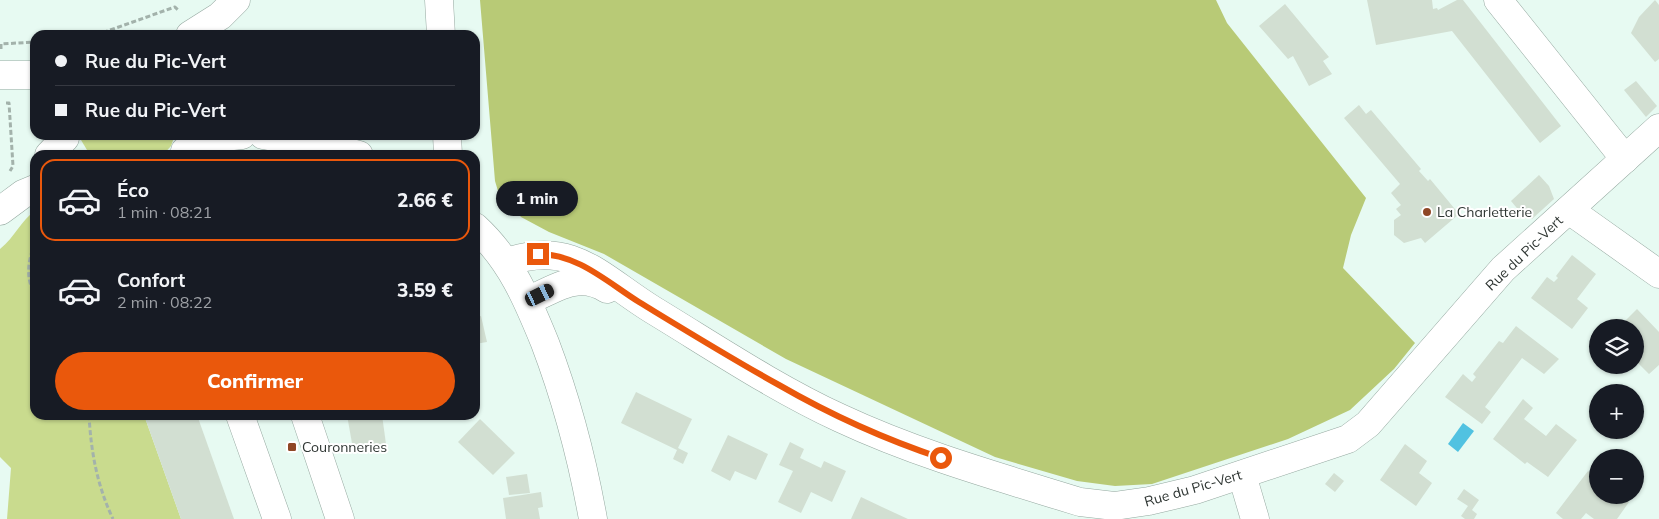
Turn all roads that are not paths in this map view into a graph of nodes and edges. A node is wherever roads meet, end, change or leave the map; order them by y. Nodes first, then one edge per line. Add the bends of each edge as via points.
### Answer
1 (439, 0) edge
2 (1498, 0) edge
3 (441, 30) edge
4 (3, 75) edge
5 (30, 75) edge
6 (30, 90) edge
7 (1659, 128) edge
8 (208, 140) edge
9 (291, 140) edge
10 (186, 147) edge
11 (340, 150) edge
12 (1624, 159) junction
13 (26, 183) edge
14 (1569, 210) junction
15 (0, 211) edge
16 (480, 232) edge
17 (507, 262) junction
18 (1659, 274) edge
19 (528, 301) junction
20 (638, 301) junction
21 (242, 420) edge
22 (306, 420) edge
23 (1242, 475) junction
24 (277, 519) edge
25 (340, 519) edge
26 (593, 519) edge
27 (1255, 519) edge

1 - 3 street
2 - 12 street
4 - 5 street
4 - 6 street
7 - 12 street, Rue du Pic-Vert
8 - 10 street
9 - 11 street
12 - 14 street, Rue du Pic-Vert
13 - 15 street
14 - 18 street
14 - 23 street, Rue du Pic-Vert via 1503,269 1364,427 1333,445
16 - 17 street
17 - 19 street
17 - 20 street, Rue du Pic-Vert via 538,254 562,256 586,266
19 - 20 street, Rue du Pic-Vert via 581,280 598,283 614,293
19 - 26 street via 570,414
20 - 23 street, Rue du Pic-Vert via 779,386 839,418 906,446 1080,502 1097,506 1131,504
21 - 24 street
22 - 25 street
23 - 27 street

